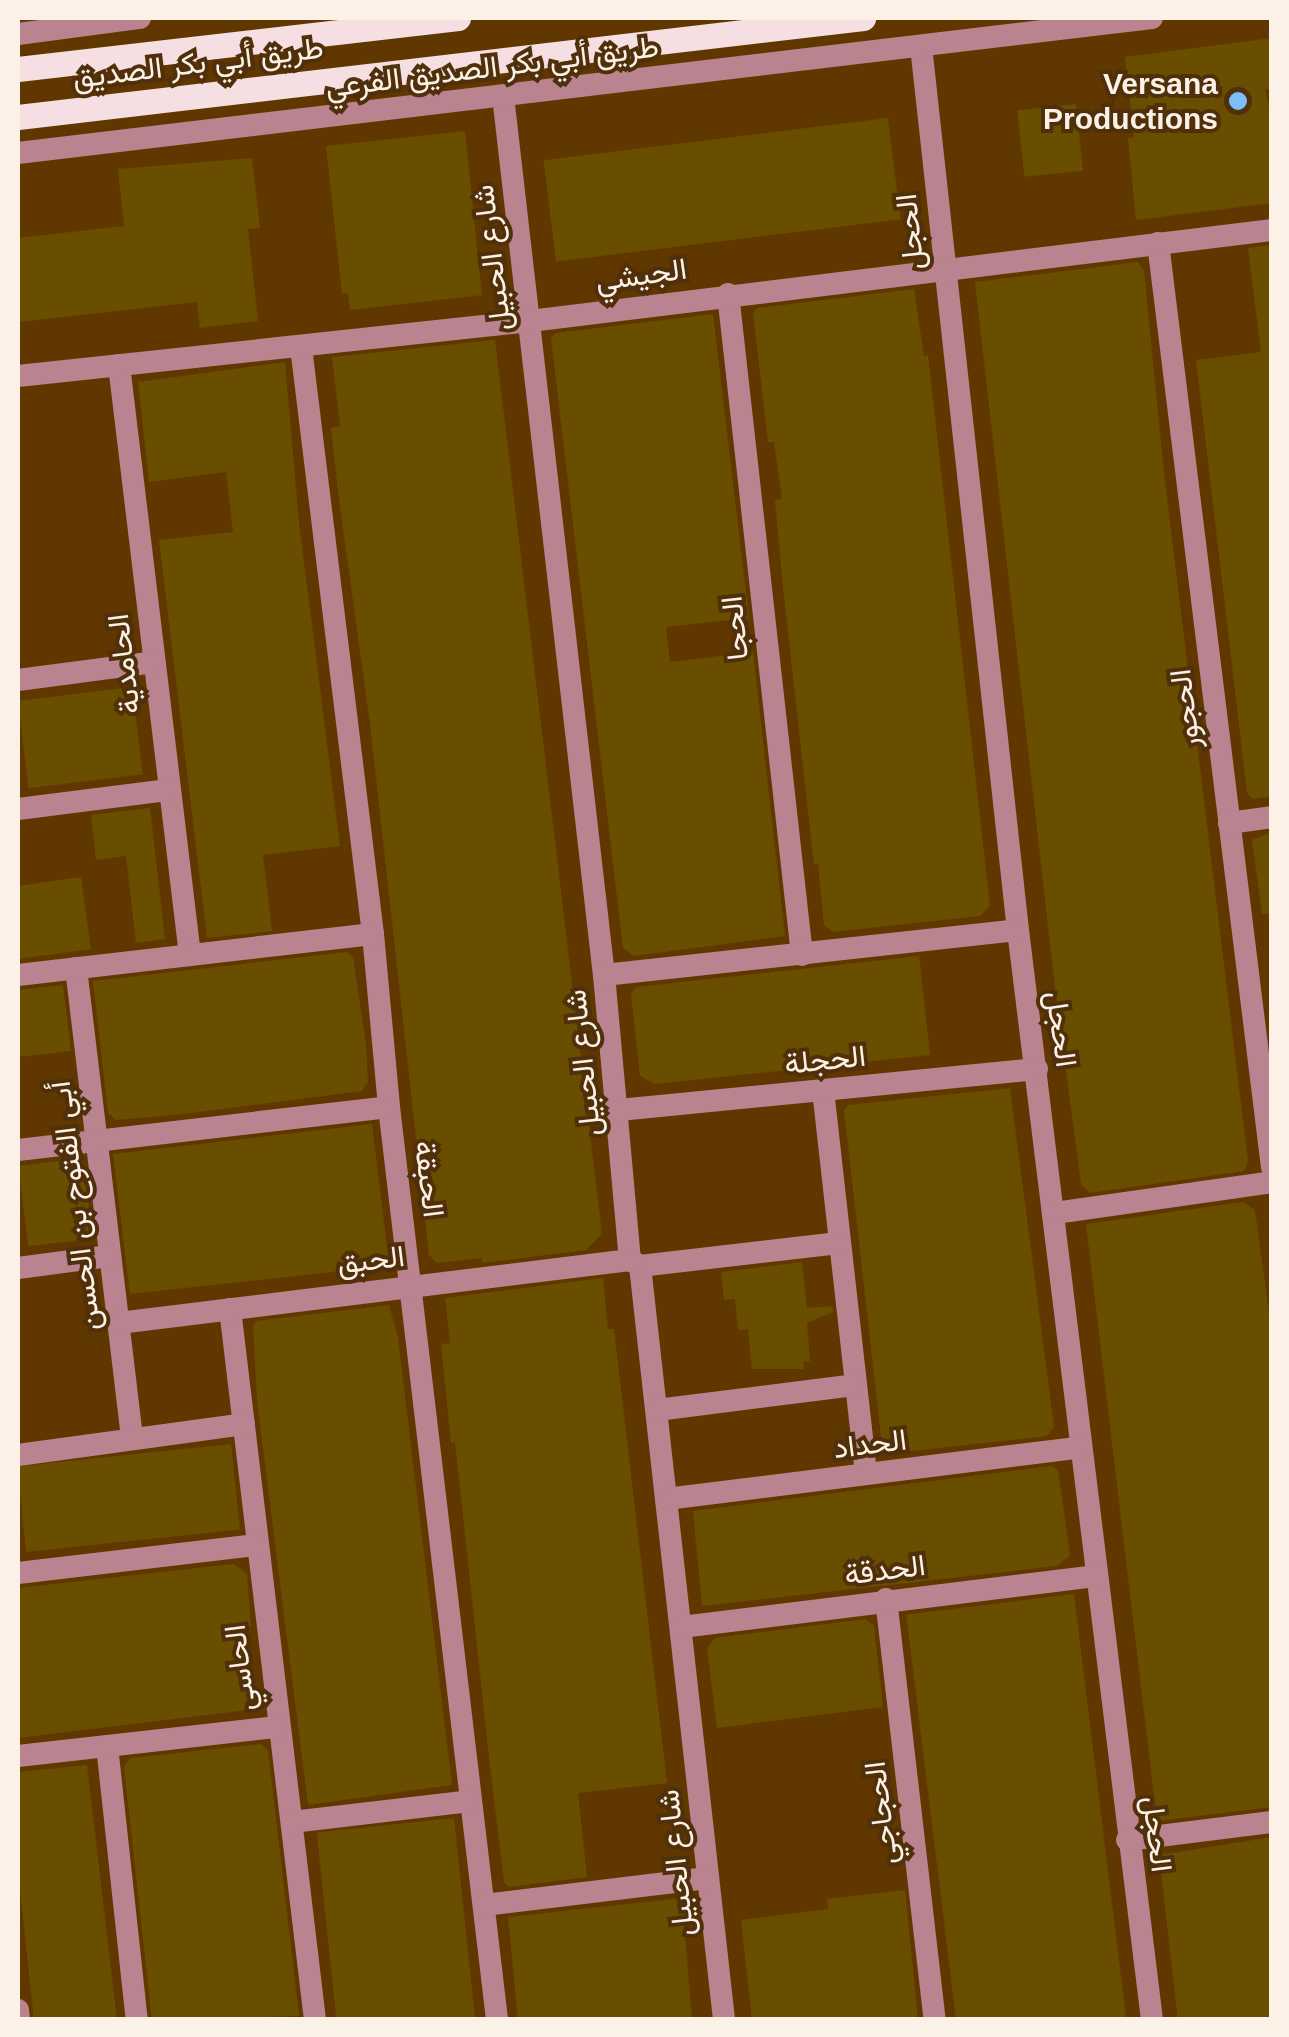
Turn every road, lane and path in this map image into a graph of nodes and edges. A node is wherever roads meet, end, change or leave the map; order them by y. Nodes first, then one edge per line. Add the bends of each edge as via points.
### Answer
1 (140, 18) edge
2 (458, 18) edge
3 (863, 18) edge
4 (1152, 18) edge
5 (18, 34) edge
6 (921, 46) junction
7 (18, 70) edge
8 (503, 96) junction
9 (18, 117) edge
10 (18, 153) edge
11 (1272, 230) edge
12 (1158, 243) junction
13 (944, 270) junction
14 (728, 294) junction
15 (530, 321) junction
16 (301, 346) junction
17 (119, 365) junction
18 (18, 376) edge
19 (154, 662) junction
20 (18, 680) edge
21 (170, 790) junction
22 (18, 809) edge
23 (1272, 817) edge
24 (1229, 822) junction
25 (1018, 930) junction
26 (374, 934) junction
27 (802, 954) junction
28 (190, 956) junction
29 (76, 968) junction
30 (18, 975) edge
31 (604, 975) junction
32 (1260, 987) edge
33 (1037, 1069) junction
34 (823, 1090) junction
35 (390, 1107) junction
36 (619, 1110) junction
37 (98, 1140) junction
38 (18, 1150) edge
39 (1271, 1159) edge
40 (1272, 1182) edge
41 (1054, 1212) junction
42 (840, 1242) junction
43 (109, 1256) junction
44 (635, 1263) junction
45 (18, 1268) edge
46 (412, 1285) junction
47 (230, 1309) junction
48 (119, 1323) junction
49 (854, 1385) junction
50 (656, 1410) junction
51 (244, 1424) junction
52 (132, 1438) junction
53 (1081, 1446) junction
54 (18, 1455) edge
55 (866, 1474) junction
56 (666, 1499) junction
57 (256, 1545) junction
58 (18, 1574) edge
59 (1097, 1576) junction
60 (886, 1599) junction
61 (680, 1627) junction
62 (277, 1726) junction
63 (107, 1746) junction
64 (18, 1756) edge
65 (470, 1801) junction
66 (292, 1822) junction
67 (1272, 1822) edge
68 (1127, 1840) junction
69 (707, 1878) junction
70 (484, 1905) junction
71 (18, 2010) edge
72 (18, 2020) edge
73 (137, 2020) edge
74 (315, 2020) edge
75 (498, 2020) edge
76 (724, 2020) edge
77 (935, 2020) edge
78 (1152, 2020) edge

1 - 5 street
2 - 7 main road, طريق أبي بكر الصديق
3 - 9 main road, طريق أبي بكر الصديق
4 - 6 street, طريق أبي بكر الصديق الفرعي
6 - 8 street, طريق أبي بكر الصديق الفرعي
6 - 13 street, الحجل
8 - 10 street, طريق أبي بكر الصديق الفرعي
8 - 15 street, شارع الحبيل
11 - 12 street, الجيشي
12 - 13 street, الجيشي
12 - 24 street, الحجور
13 - 14 street, الجيشي
13 - 25 street, الحجل
14 - 15 street, الجيشي
14 - 27 street, الحجا
15 - 16 street, الجيشي
15 - 31 street, شارع الحبيل
16 - 17 street, الجيشي
16 - 26 street, الحبقة
17 - 18 street, الجيشي
17 - 19 street, الحامدية
19 - 20 street
19 - 21 street, الحامدية
21 - 22 street
21 - 28 street, الحامدية
23 - 24 street
24 - 32 street, الحجور
25 - 27 street
25 - 33 street, الحجل
26 - 28 street
26 - 35 street, الحبقة
27 - 31 street
28 - 29 street
29 - 30 street
29 - 37 street, أبي الفتوح بن الحسن
31 - 36 street, شارع الحبيل
32 - 39 street, الحجور
33 - 34 street, الحجلة
33 - 41 street, الحجل
34 - 36 street, الحجلة
34 - 42 street
35 - 37 street
35 - 46 street, الحبقة
36 - 44 street, شارع الحبيل
37 - 38 street
37 - 43 street, أبي الفتوح بن الحسن
40 - 41 street
41 - 53 street, الحجل
42 - 44 street, الحبق
42 - 49 street
43 - 45 street
43 - 48 street, أبي الفتوح بن الحسن
44 - 46 street, الحبق
44 - 50 street, شارع الحبيل
46 - 47 street, الحبق
46 - 65 street, الحبقة
47 - 48 street, الحبق
47 - 51 street, الحاسي
48 - 52 street, أبي الفتوح بن الحسن
49 - 50 street
49 - 55 street
50 - 56 street, شارع الحبيل
51 - 52 street
51 - 57 street, الحاسي
52 - 54 street
53 - 55 street, الحداد
53 - 59 street, الحجل
55 - 56 street, الحداد
56 - 61 street, شارع الحبيل
57 - 58 street
57 - 62 street, الحاسي
59 - 60 street, الحدقة
59 - 68 street, الحجل
60 - 61 street, الحدقة
60 - 77 street, الحجاجي
61 - 69 street, شارع الحبيل
62 - 63 street
62 - 66 street, الحاسي
63 - 64 street
63 - 73 street
65 - 66 street
65 - 70 street, الحبقة
66 - 74 street, الحاسي
67 - 68 street
68 - 78 street, الحجل
69 - 70 street
69 - 76 street, شارع الحبيل
70 - 75 street, الحبقة
71 - 72 street

